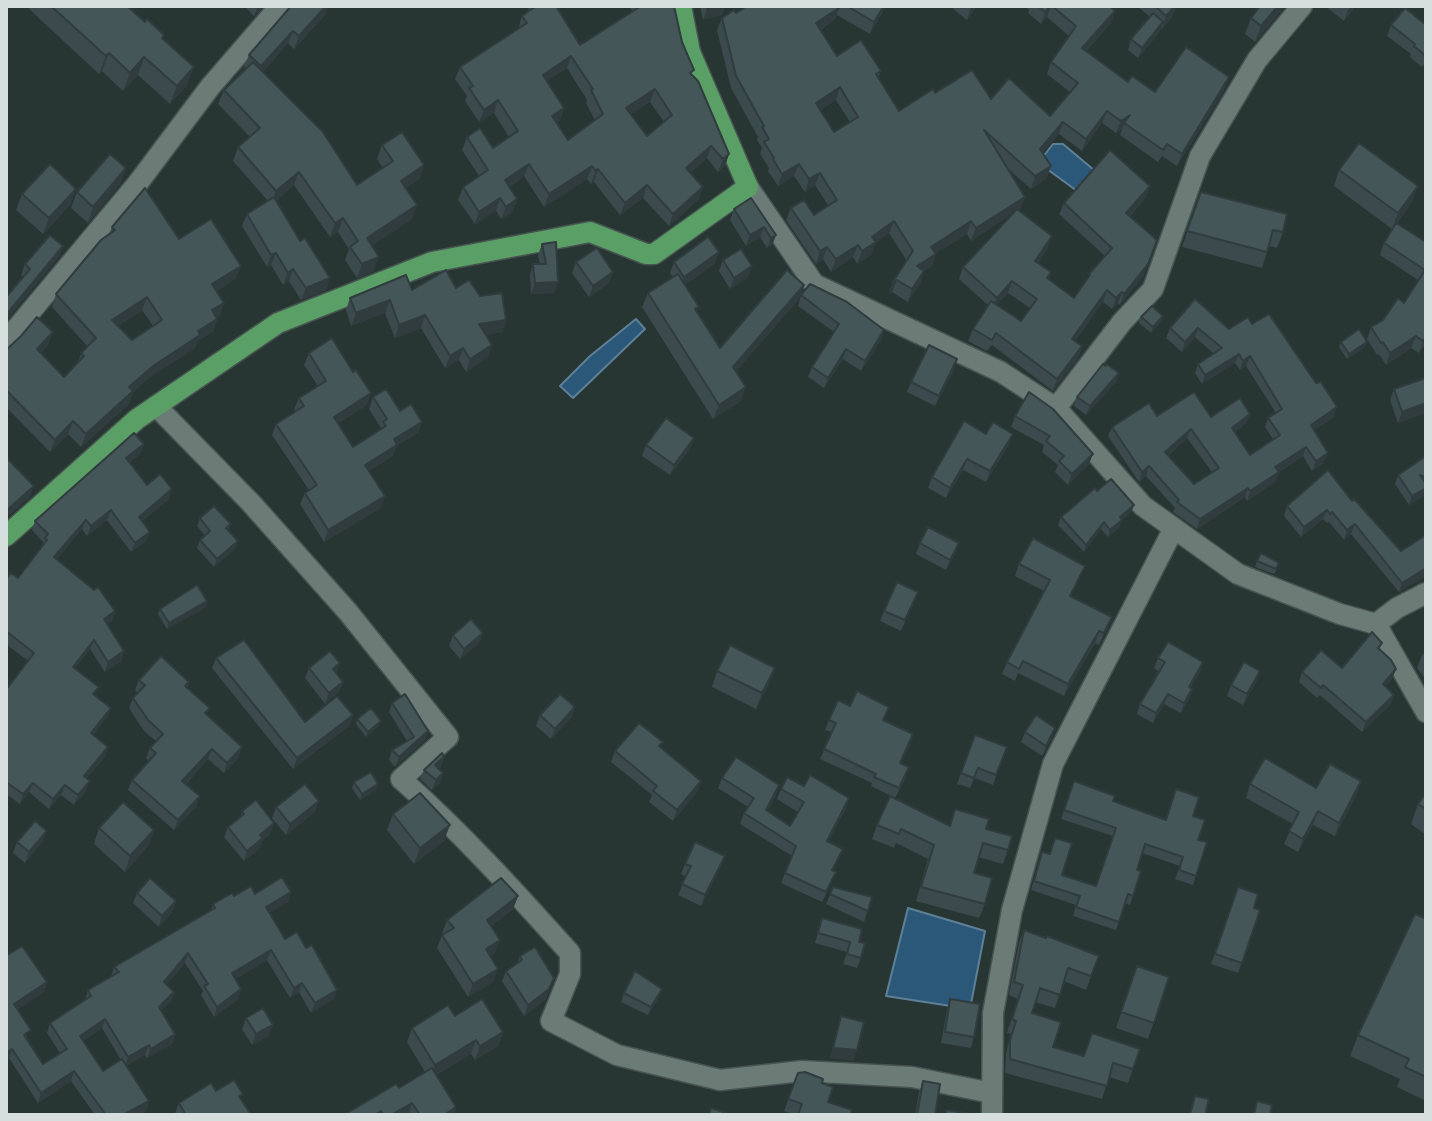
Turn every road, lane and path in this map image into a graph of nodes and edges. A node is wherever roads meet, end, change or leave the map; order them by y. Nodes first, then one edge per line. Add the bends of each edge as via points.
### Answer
1 (280, 6) edge
2 (681, 6) edge
3 (1302, 6) edge
4 (748, 187) junction
5 (6, 341) edge
6 (156, 406) junction
7 (1056, 408) junction
8 (1174, 528) junction
9 (6, 536) edge
10 (1426, 593) edge
11 (1376, 624) junction
12 (1426, 712) edge
13 (992, 1093) junction
14 (992, 1115) edge

1 - 5 street
2 - 4 main road via 690,52
3 - 7 street via 1257,60 1200,156 1153,289
4 - 6 main road via 654,254 590,232 432,262 278,323
4 - 7 street via 814,284 1001,372
6 - 9 main road
6 - 13 street via 348,612 448,737 401,779 570,953 570,974 551,1021 617,1055 720,1080 802,1071 912,1077
7 - 8 street via 1143,506
8 - 11 street via 1238,574
8 - 13 street via 1053,764 1012,910 993,1013
10 - 11 street
11 - 12 street
13 - 14 street

